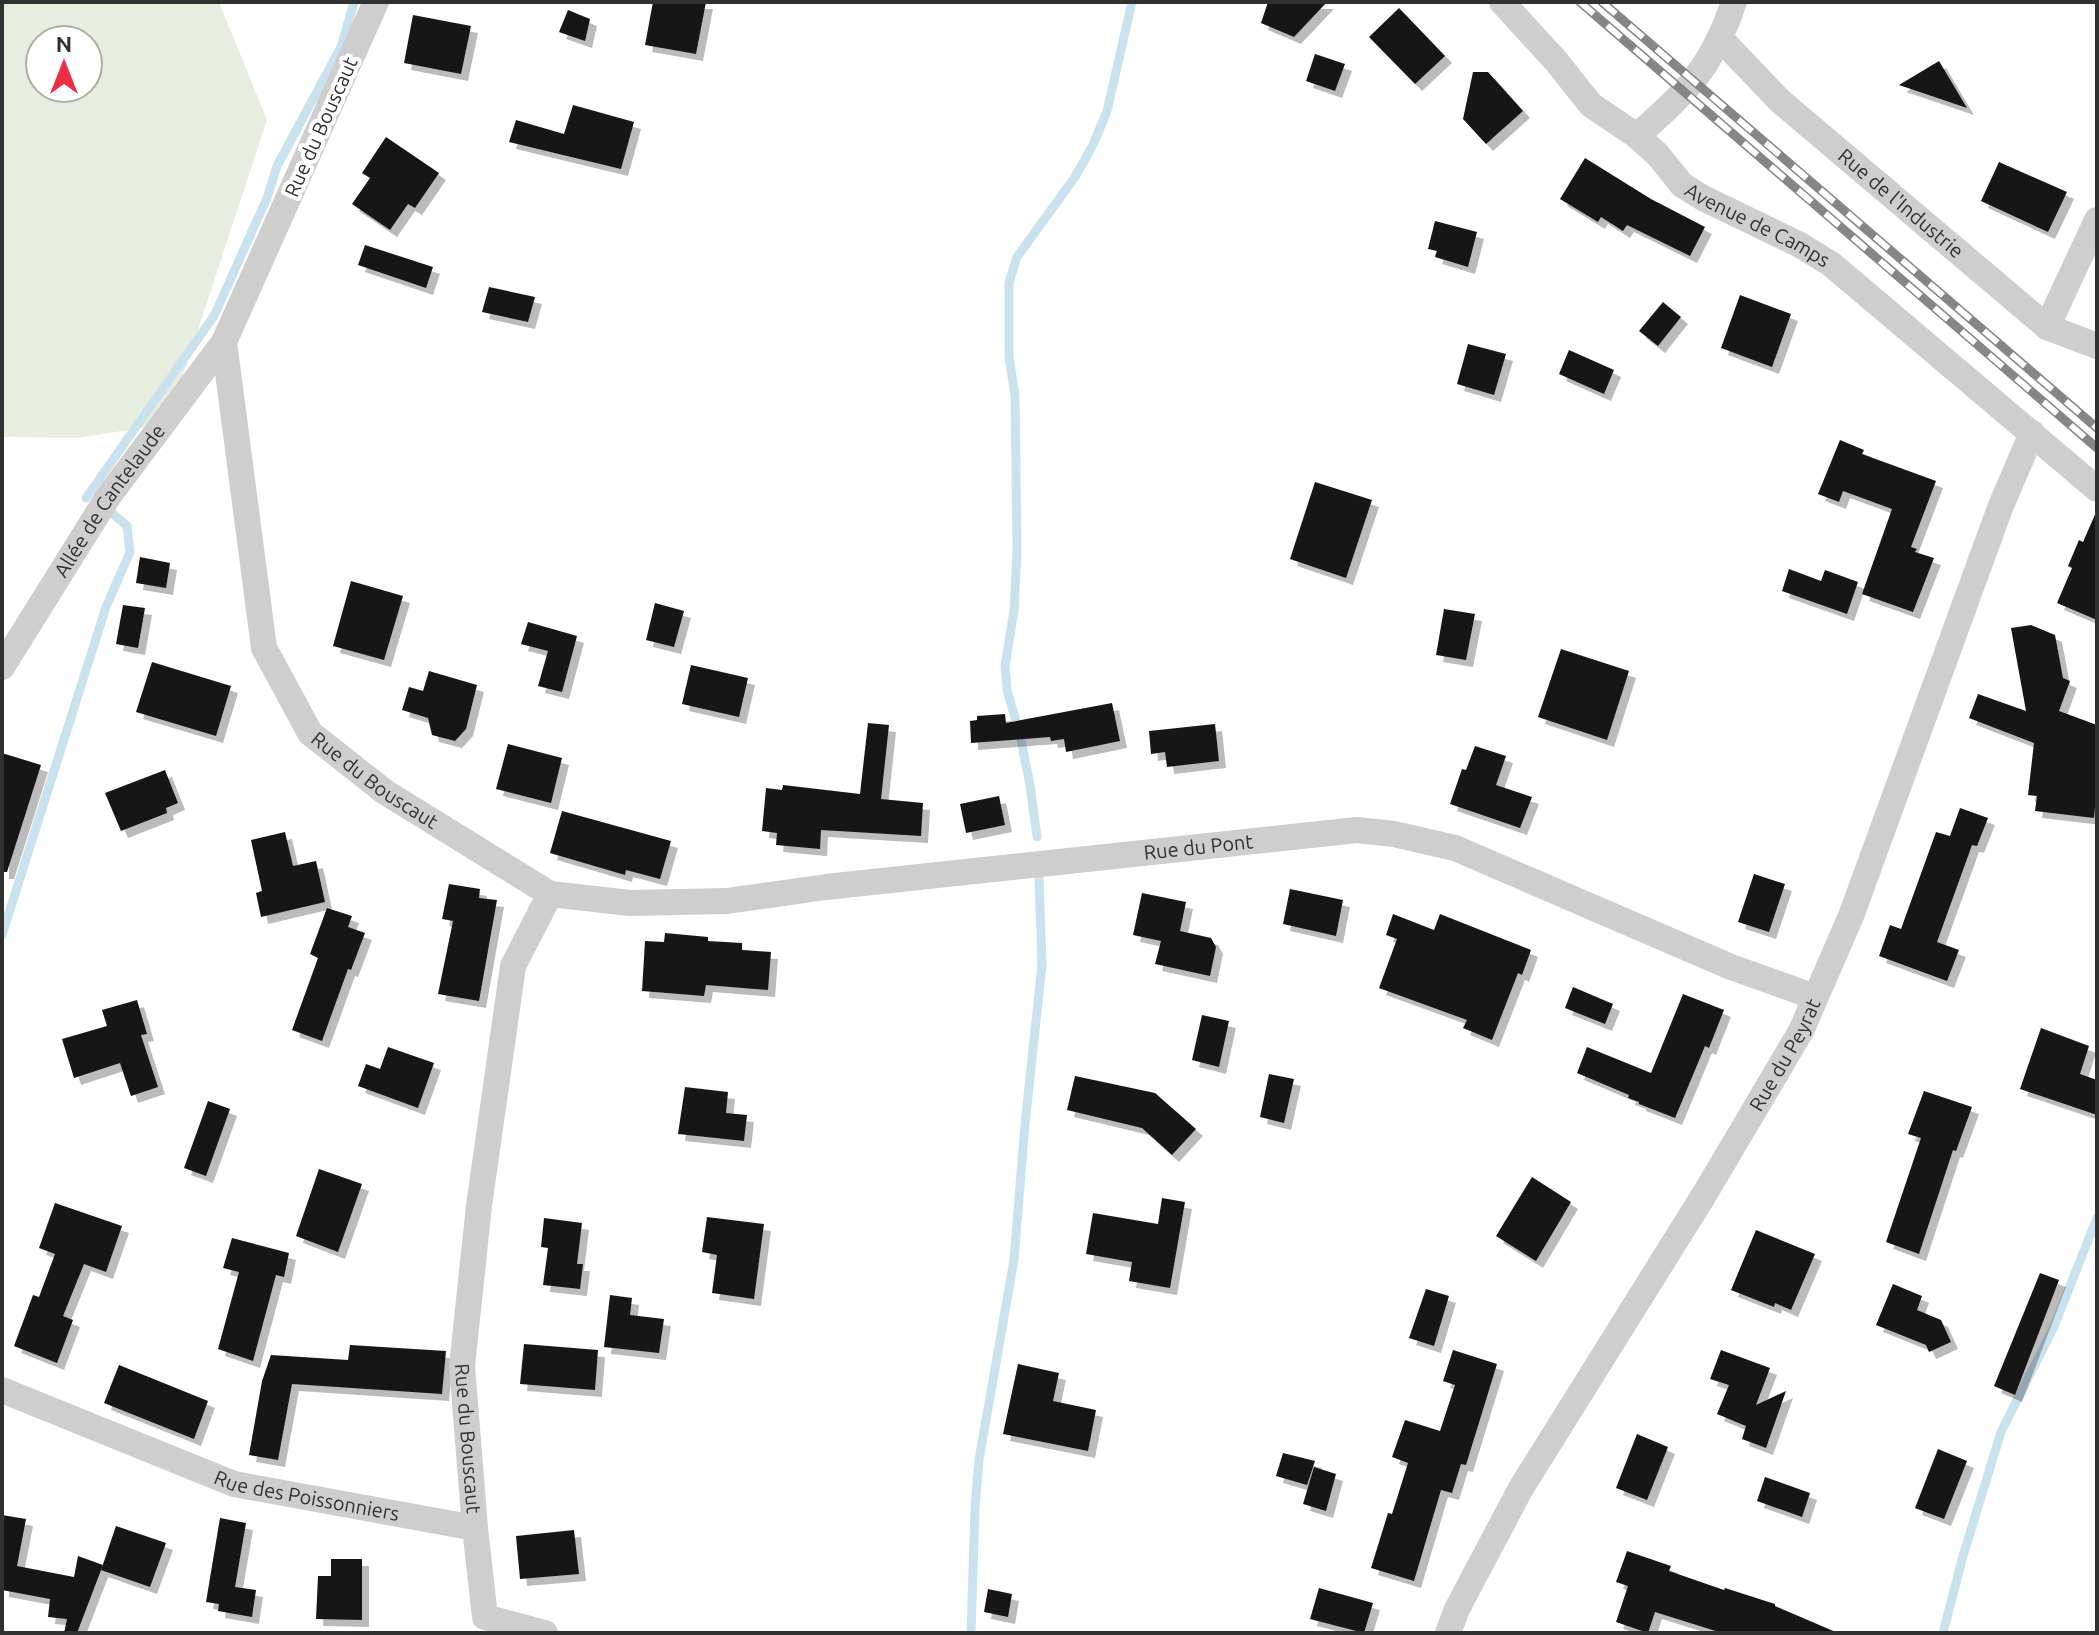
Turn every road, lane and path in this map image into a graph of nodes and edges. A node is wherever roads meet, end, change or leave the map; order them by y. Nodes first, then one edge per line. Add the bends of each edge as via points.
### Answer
1 (376, 2) edge
2 (1502, 2) edge
3 (1734, 2) edge
4 (1721, 39) junction
5 (1637, 136) junction
6 (2097, 220) edge
7 (2047, 327) junction
8 (224, 342) junction
9 (2097, 346) edge
10 (2032, 433) junction
11 (2097, 489) edge
12 (2, 667) edge
13 (550, 894) junction
14 (1815, 997) junction
15 (2, 1390) edge
16 (475, 1528) junction
17 (486, 1625) edge
18 (545, 1633) edge
19 (1448, 1633) edge

1 - 8 street, Rue du Bouscaut
2 - 5 street, Avenue de Camps via 1591,105
3 - 4 street
4 - 5 street via 1695,81
4 - 7 street, Rue de l'Industrie via 1780,101
5 - 10 street, Avenue de Camps via 1682,185 1831,264
6 - 7 street
7 - 9 street, Rue de l'Industrie
8 - 12 street, Allée de Cantelaude via 108,497
8 - 13 street, Rue du Bouscaut via 264,648 310,733 385,792
10 - 11 street, Avenue de Camps
10 - 14 street, Rue du Peyrat via 1851,916
13 - 14 street, Rue du Pont via 630,903 727,901 1357,830 1455,848 1731,967
13 - 16 street, Rue du Bouscaut via 513,966 479,1206 462,1366
14 - 19 street, Rue du Peyrat via 1801,1031 1704,1195 1521,1488
15 - 16 street, Rue des Poissonniers via 234,1484
16 - 17 street
17 - 18 street

